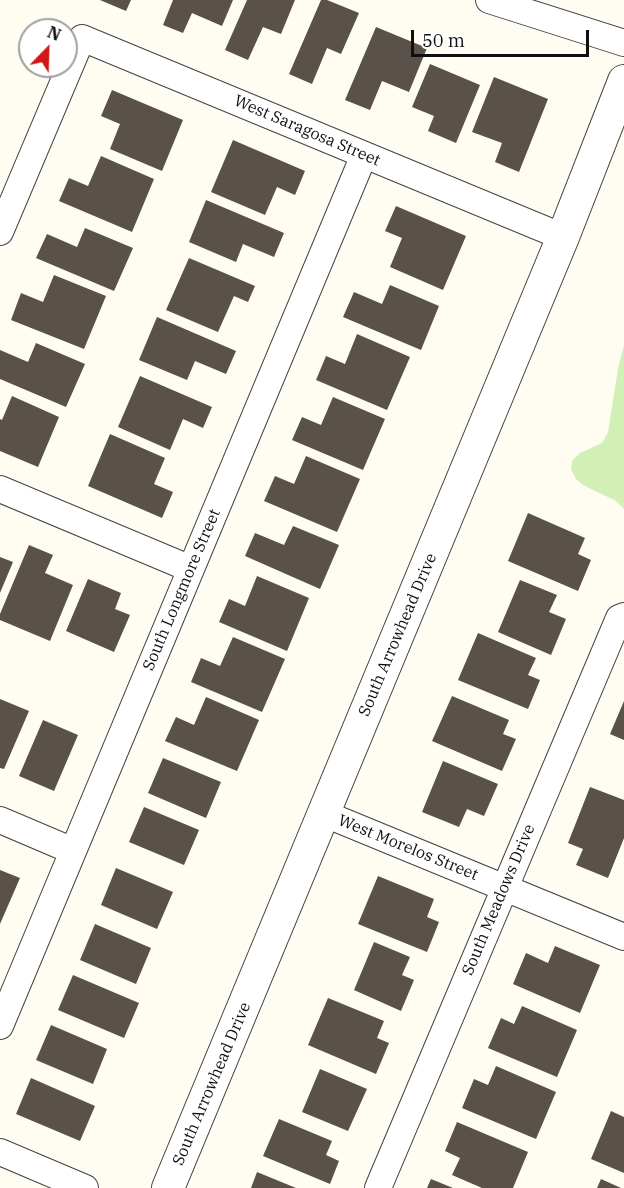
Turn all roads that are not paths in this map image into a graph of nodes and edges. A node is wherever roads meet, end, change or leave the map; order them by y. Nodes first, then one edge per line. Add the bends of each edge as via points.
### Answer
1 (489, 0) edge
2 (624, 43) edge
3 (624, 81) edge
4 (364, 155) junction
5 (0, 232) edge
6 (563, 237) junction
7 (0, 489) edge
8 (191, 569) junction
9 (624, 616) edge
10 (325, 814) junction
11 (0, 820) edge
12 (72, 851) junction
13 (504, 887) junction
14 (624, 937) edge
15 (0, 1026) edge
16 (0, 1152) edge
17 (85, 1188) edge
18 (168, 1188) edge
19 (378, 1188) edge

1 - 2 street
3 - 6 street, South Arrowhead Drive
4 - 5 street, West Saragosa Street via 81,38
4 - 6 street, West Saragosa Street
4 - 8 street, South Longmore Street
6 - 10 street, South Arrowhead Drive
7 - 8 street
8 - 12 street, South Longmore Street
9 - 13 street, South Meadows Drive via 619,618
10 - 13 street, West Morelos Street
10 - 18 street, South Arrowhead Drive
11 - 12 street
12 - 15 street, South Longmore Street
13 - 14 street, West Morelos Street
13 - 19 street, South Meadows Drive
16 - 17 street

